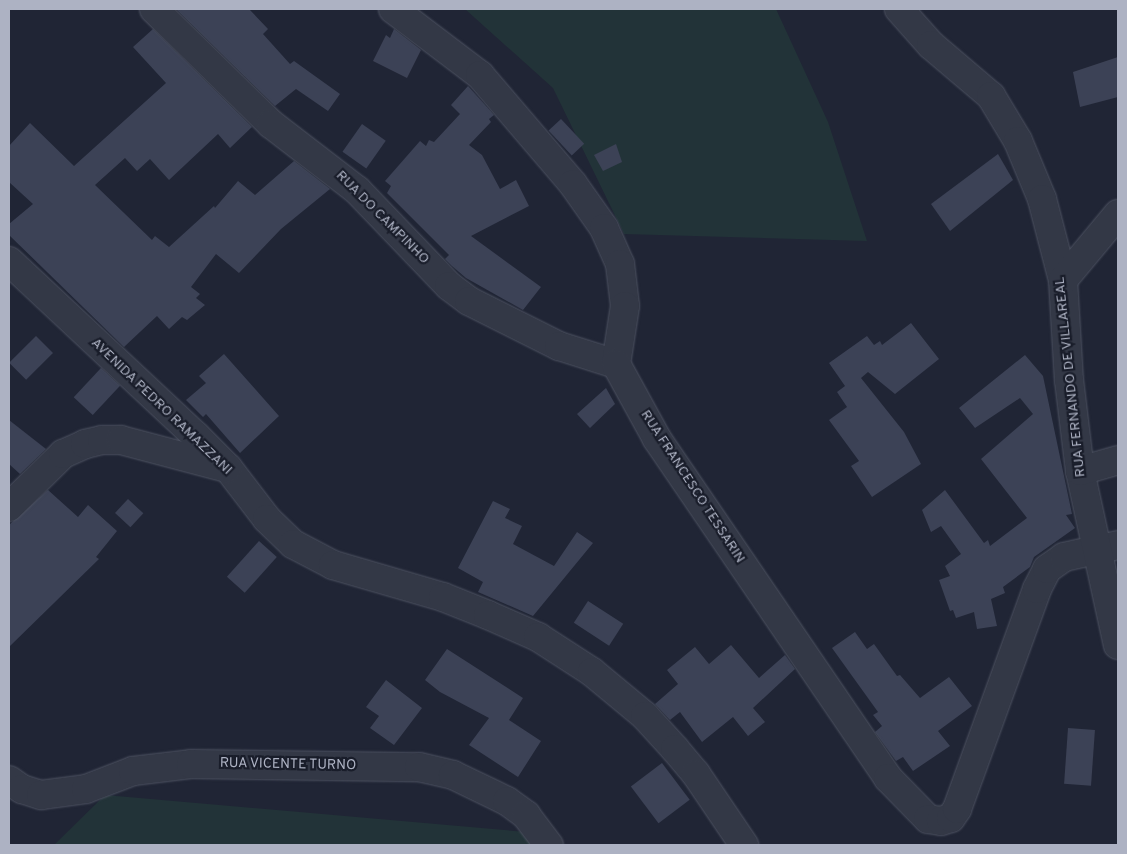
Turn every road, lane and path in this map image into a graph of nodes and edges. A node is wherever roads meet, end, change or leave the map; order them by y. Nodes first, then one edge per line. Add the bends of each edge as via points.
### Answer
1 (154, 9) edge
2 (393, 9) edge
3 (899, 9) edge
4 (1118, 214) edge
5 (9, 261) edge
6 (1063, 280) junction
7 (616, 364) junction
8 (1118, 460) edge
9 (228, 468) junction
10 (1080, 471) junction
11 (9, 507) edge
12 (1107, 546) edge
13 (1118, 645) edge
14 (9, 780) edge
15 (549, 845) edge
16 (744, 845) edge

1 - 7 street, RUA DO CAMPINHO via 272,124 358,190 448,286 468,301 559,346
2 - 7 street via 480,75 573,184 604,228 620,264 625,306
3 - 6 street, RUA FERNANDO DE VILLAREAL via 931,44 992,96 1009,124 1042,199
4 - 6 street
5 - 9 street, AVENIDA PEDRO RAMAZZANI
6 - 10 street, RUA FERNANDO DE VILLAREAL
7 - 12 street, RUA FRANCESCO TESSARIN via 657,439 888,778 928,819 941,821 951,818 1047,569 1064,558
8 - 10 street
9 - 11 street via 121,440 102,440 63,454
9 - 16 street, AVENIDA PEDRO RAMAZZANI via 267,519 293,544 318,558 488,614 538,637 592,672 645,716 681,755
10 - 12 street, RUA FERNANDO DE VILLAREAL
12 - 13 street, RUA FERNANDO DE VILLAREAL
14 - 15 street, RUA VICENTE TURNO via 22,789 41,795 86,788 133,771 182,765 419,767 453,775 507,801 526,815

